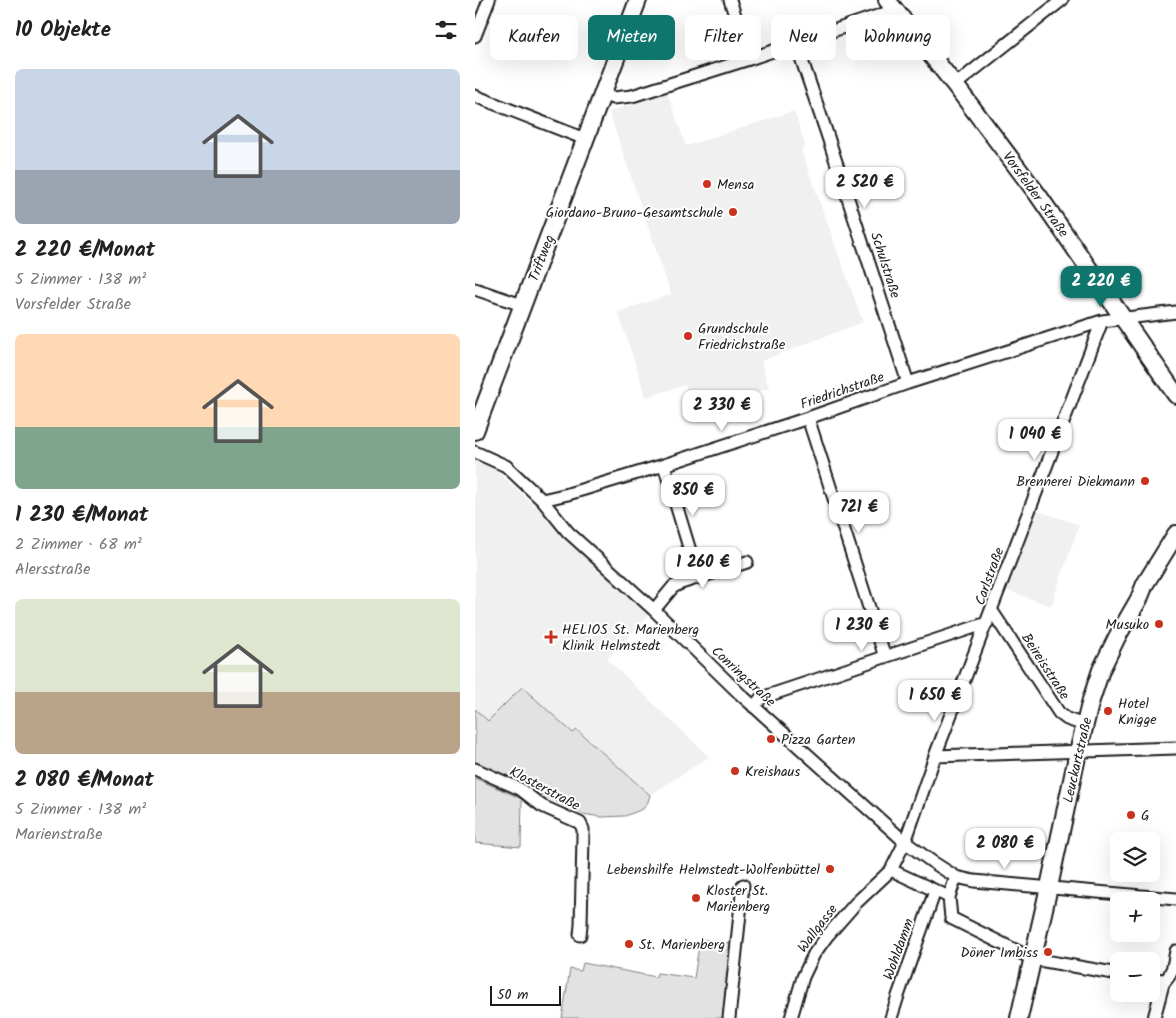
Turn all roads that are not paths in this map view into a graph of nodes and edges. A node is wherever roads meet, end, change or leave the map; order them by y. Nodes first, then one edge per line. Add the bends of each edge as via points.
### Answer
1 (489, 0) edge
2 (638, 0) edge
3 (730, 0) edge
4 (1062, 0) edge
5 (891, 5) edge
6 (735, 15) edge
7 (836, 27) edge
8 (475, 36) edge
9 (746, 60) edge
10 (801, 60) edge
11 (955, 85) junction
12 (602, 95) junction
13 (475, 96) edge
14 (585, 139) junction
15 (475, 290) edge
16 (522, 306) junction
17 (1176, 312) edge
18 (1123, 318) junction
19 (1102, 321) junction
20 (908, 383) junction
21 (1176, 395) edge
22 (808, 418) junction
23 (475, 431) edge
24 (475, 452) edge
25 (664, 465) junction
26 (541, 500) junction
27 (1176, 534) edge
28 (1176, 554) edge
29 (747, 562) dead end
30 (698, 577) junction
31 (1139, 599) junction
32 (654, 610) junction
33 (992, 611) junction
34 (987, 623) junction
35 (885, 658) junction
36 (754, 707) junction
37 (1084, 725) junction
38 (1176, 748) edge
39 (1078, 752) junction
40 (935, 756) junction
41 (475, 769) edge
42 (905, 842) junction
43 (891, 870) junction
44 (956, 877) junction
45 (743, 885) dead end
46 (1049, 887) junction
47 (935, 891) junction
48 (949, 897) junction
49 (1176, 899) edge
50 (580, 935) dead end
51 (1176, 951) edge
52 (1033, 959) junction
53 (1110, 972) edge
54 (1160, 980) edge
55 (1165, 980) junction
56 (729, 1018) edge
57 (791, 1018) edge
58 (891, 1018) edge
59 (1019, 1018) edge
60 (1154, 1018) edge

1 - 8 street
2 - 12 main road, Triftweg
3 - 6 street
4 - 11 street
5 - 7 street
5 - 11 main road, Vorsfelder Straße
9 - 12 street via 632,96 613,98
10 - 20 street, Schulstraße
11 - 18 main road, Vorsfelder Straße via 1038,195
12 - 14 main road, Triftweg
13 - 14 street
14 - 16 main road, Triftweg
15 - 16 street
16 - 23 main road, Triftweg
17 - 18 street, Friedrichstraße
18 - 19 street, Friedrichstraße
18 - 21 main road, Vorsfelder Straße
19 - 20 street, Friedrichstraße
19 - 33 street, Carlstraße
20 - 22 street, Friedrichstraße
22 - 25 street, Friedrichstraße
22 - 35 street
24 - 26 street, Conringstraße via 506,466
25 - 26 street, Friedrichstraße
25 - 30 street
26 - 32 street, Conringstraße via 568,532
27 - 31 main road, Leuckartstraße
28 - 31 main road, Leuckartstraße
29 - 30 street
30 - 32 street via 673,586
31 - 37 main road, Leuckartstraße via 1101,670
32 - 36 street, Conringstraße
33 - 34 street, Carlstraße
33 - 37 street, Beireisstraße via 1059,713 1067,720
34 - 35 street
34 - 40 street, Carlstraße
35 - 36 street via 761,698
36 - 42 street, Conringstraße
37 - 39 main road, Leuckartstraße
38 - 39 street
39 - 40 street
39 - 46 main road, Leuckartstraße
40 - 42 street, Carlstraße
41 - 50 street, Klosterstraße via 520,789 542,806 581,823
42 - 43 street, Wallgasse
42 - 44 street, Conringstraße
43 - 47 street
43 - 57 street, Wallgasse via 850,909 814,954 803,977
44 - 46 street
44 - 48 street
45 - 56 street
46 - 49 street
46 - 52 main road, Leuckartstraße
47 - 48 street
47 - 58 street, Wohldamm
48 - 52 street via 951,918
51 - 55 street via 1173,967
52 - 53 street
52 - 59 main road, Leuckartstraße
54 - 55 street
55 - 60 street

